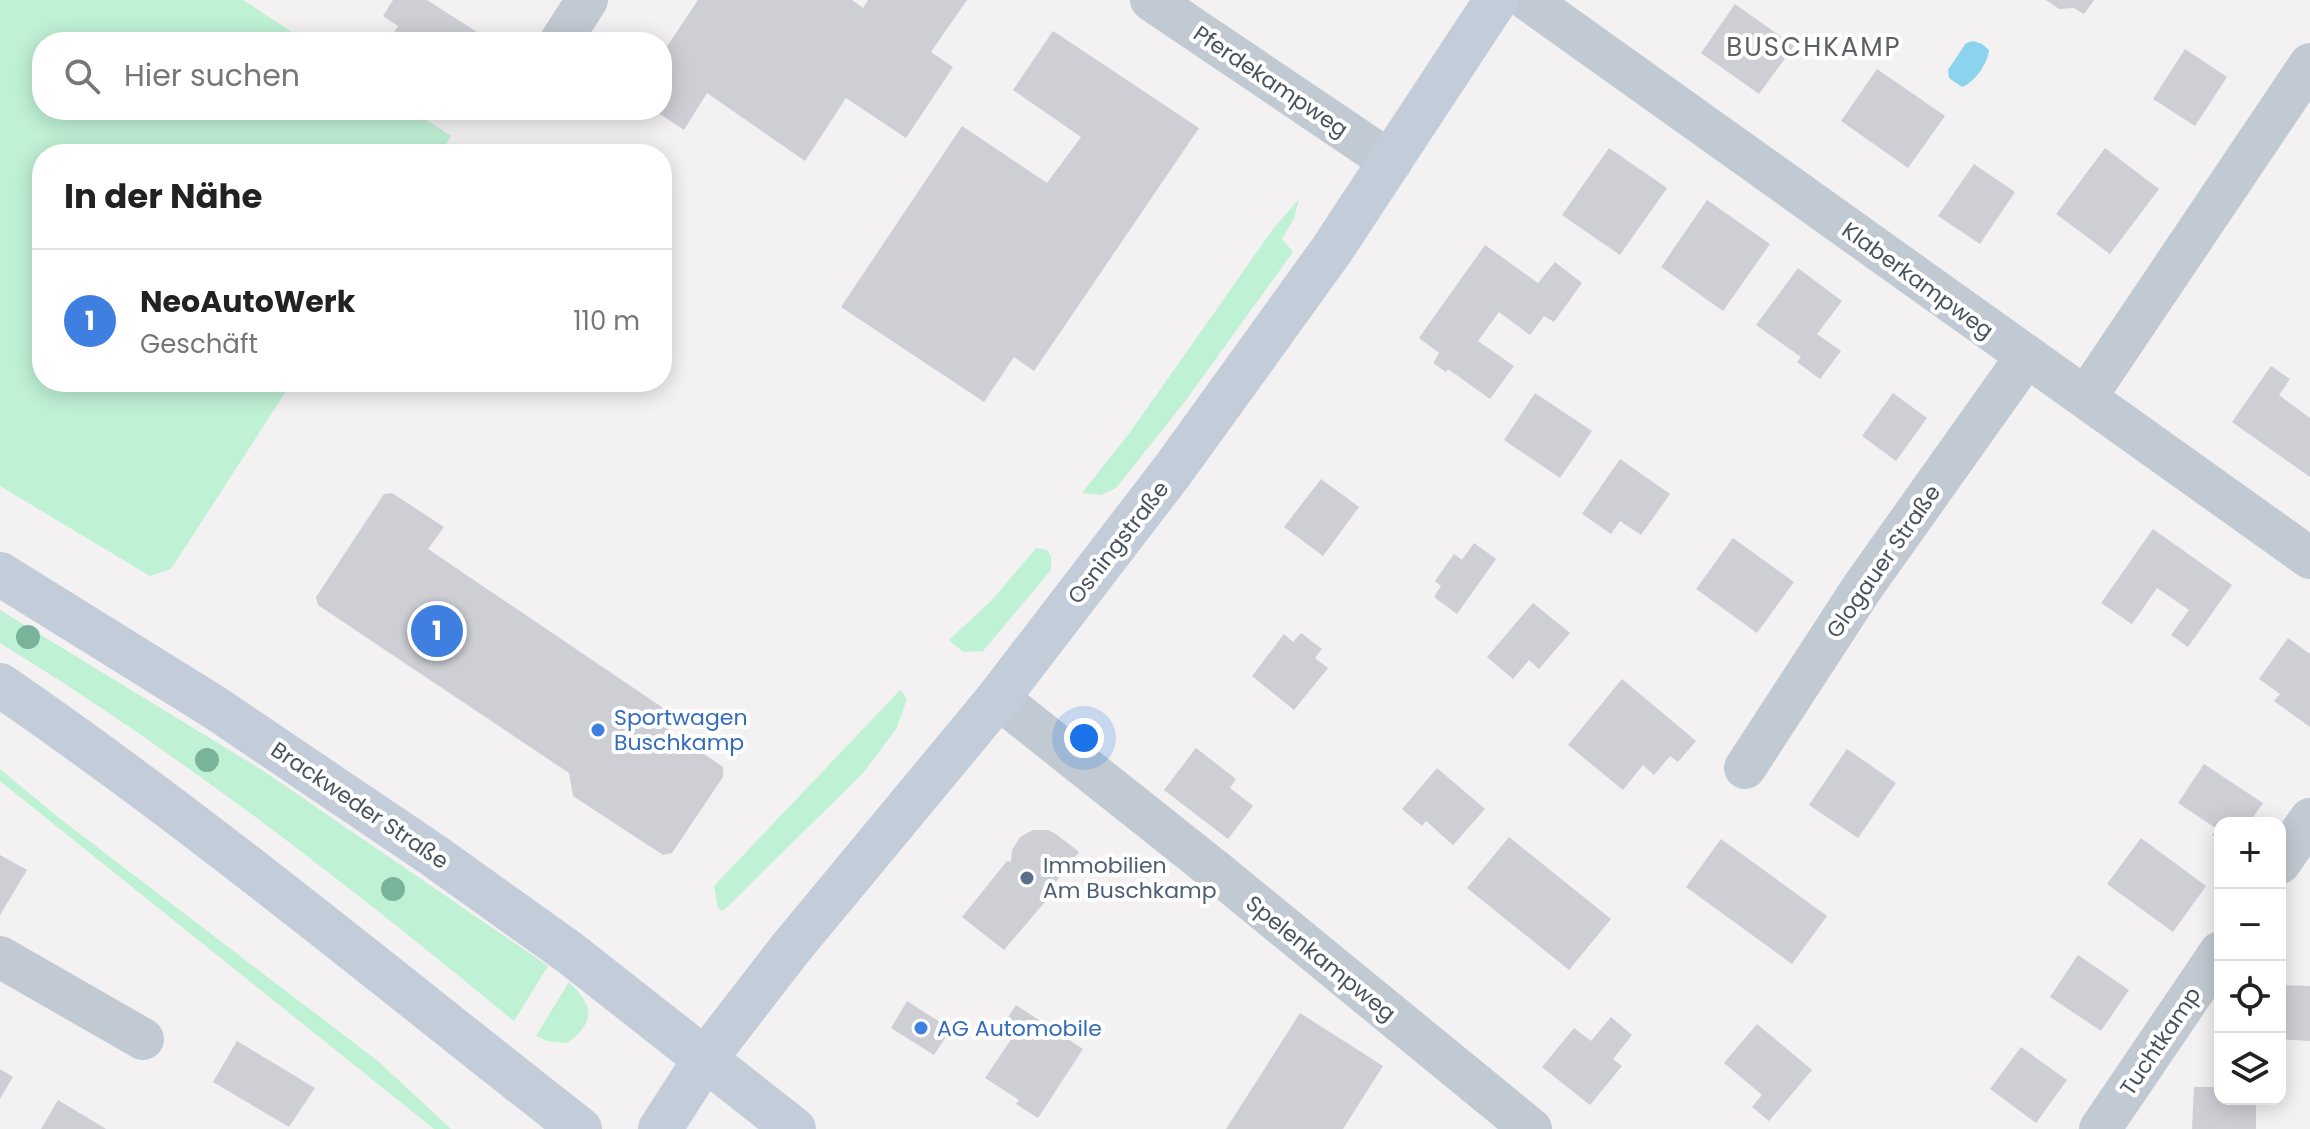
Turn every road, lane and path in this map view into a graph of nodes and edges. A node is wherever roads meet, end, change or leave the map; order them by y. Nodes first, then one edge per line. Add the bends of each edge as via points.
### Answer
1 (587, 0) edge
2 (1151, 0) edge
3 (1496, 0) edge
4 (1528, 0) edge
5 (566, 32) edge
6 (2310, 64) edge
7 (1391, 162) junction
8 (2026, 357) junction
9 (2086, 397) junction
10 (2310, 558) edge
11 (0, 574) edge
12 (0, 685) edge
13 (998, 698) junction
14 (1745, 768) dead end
15 (2310, 819) edge
16 (2286, 854) edge
17 (0, 957) edge
18 (2214, 961) edge
19 (143, 1039) dead end
20 (705, 1059) junction
21 (580, 1129) edge
22 (660, 1129) edge
23 (794, 1129) edge
24 (1531, 1129) edge
25 (2100, 1129) edge

1 - 5 street
2 - 7 street, Pferdekampweg
3 - 7 main road, Osningstraße
4 - 8 street, Klaberkampweg
6 - 9 street
7 - 13 main road, Osningstraße via 1173,470
8 - 9 street, Klaberkampweg
8 - 14 street, Glogauer Straße via 1862,588
9 - 10 street, Klaberkampweg
11 - 20 main road, Brackweder Straße via 214,707 421,846
12 - 21 main road via 251,869
13 - 20 main road, Osningstraße
13 - 24 street, Spelenkampweg
15 - 16 street
17 - 19 street
18 - 25 street, Tuchtkamp
20 - 22 main road, Osningstraße
20 - 23 main road, Brackweder Straße

